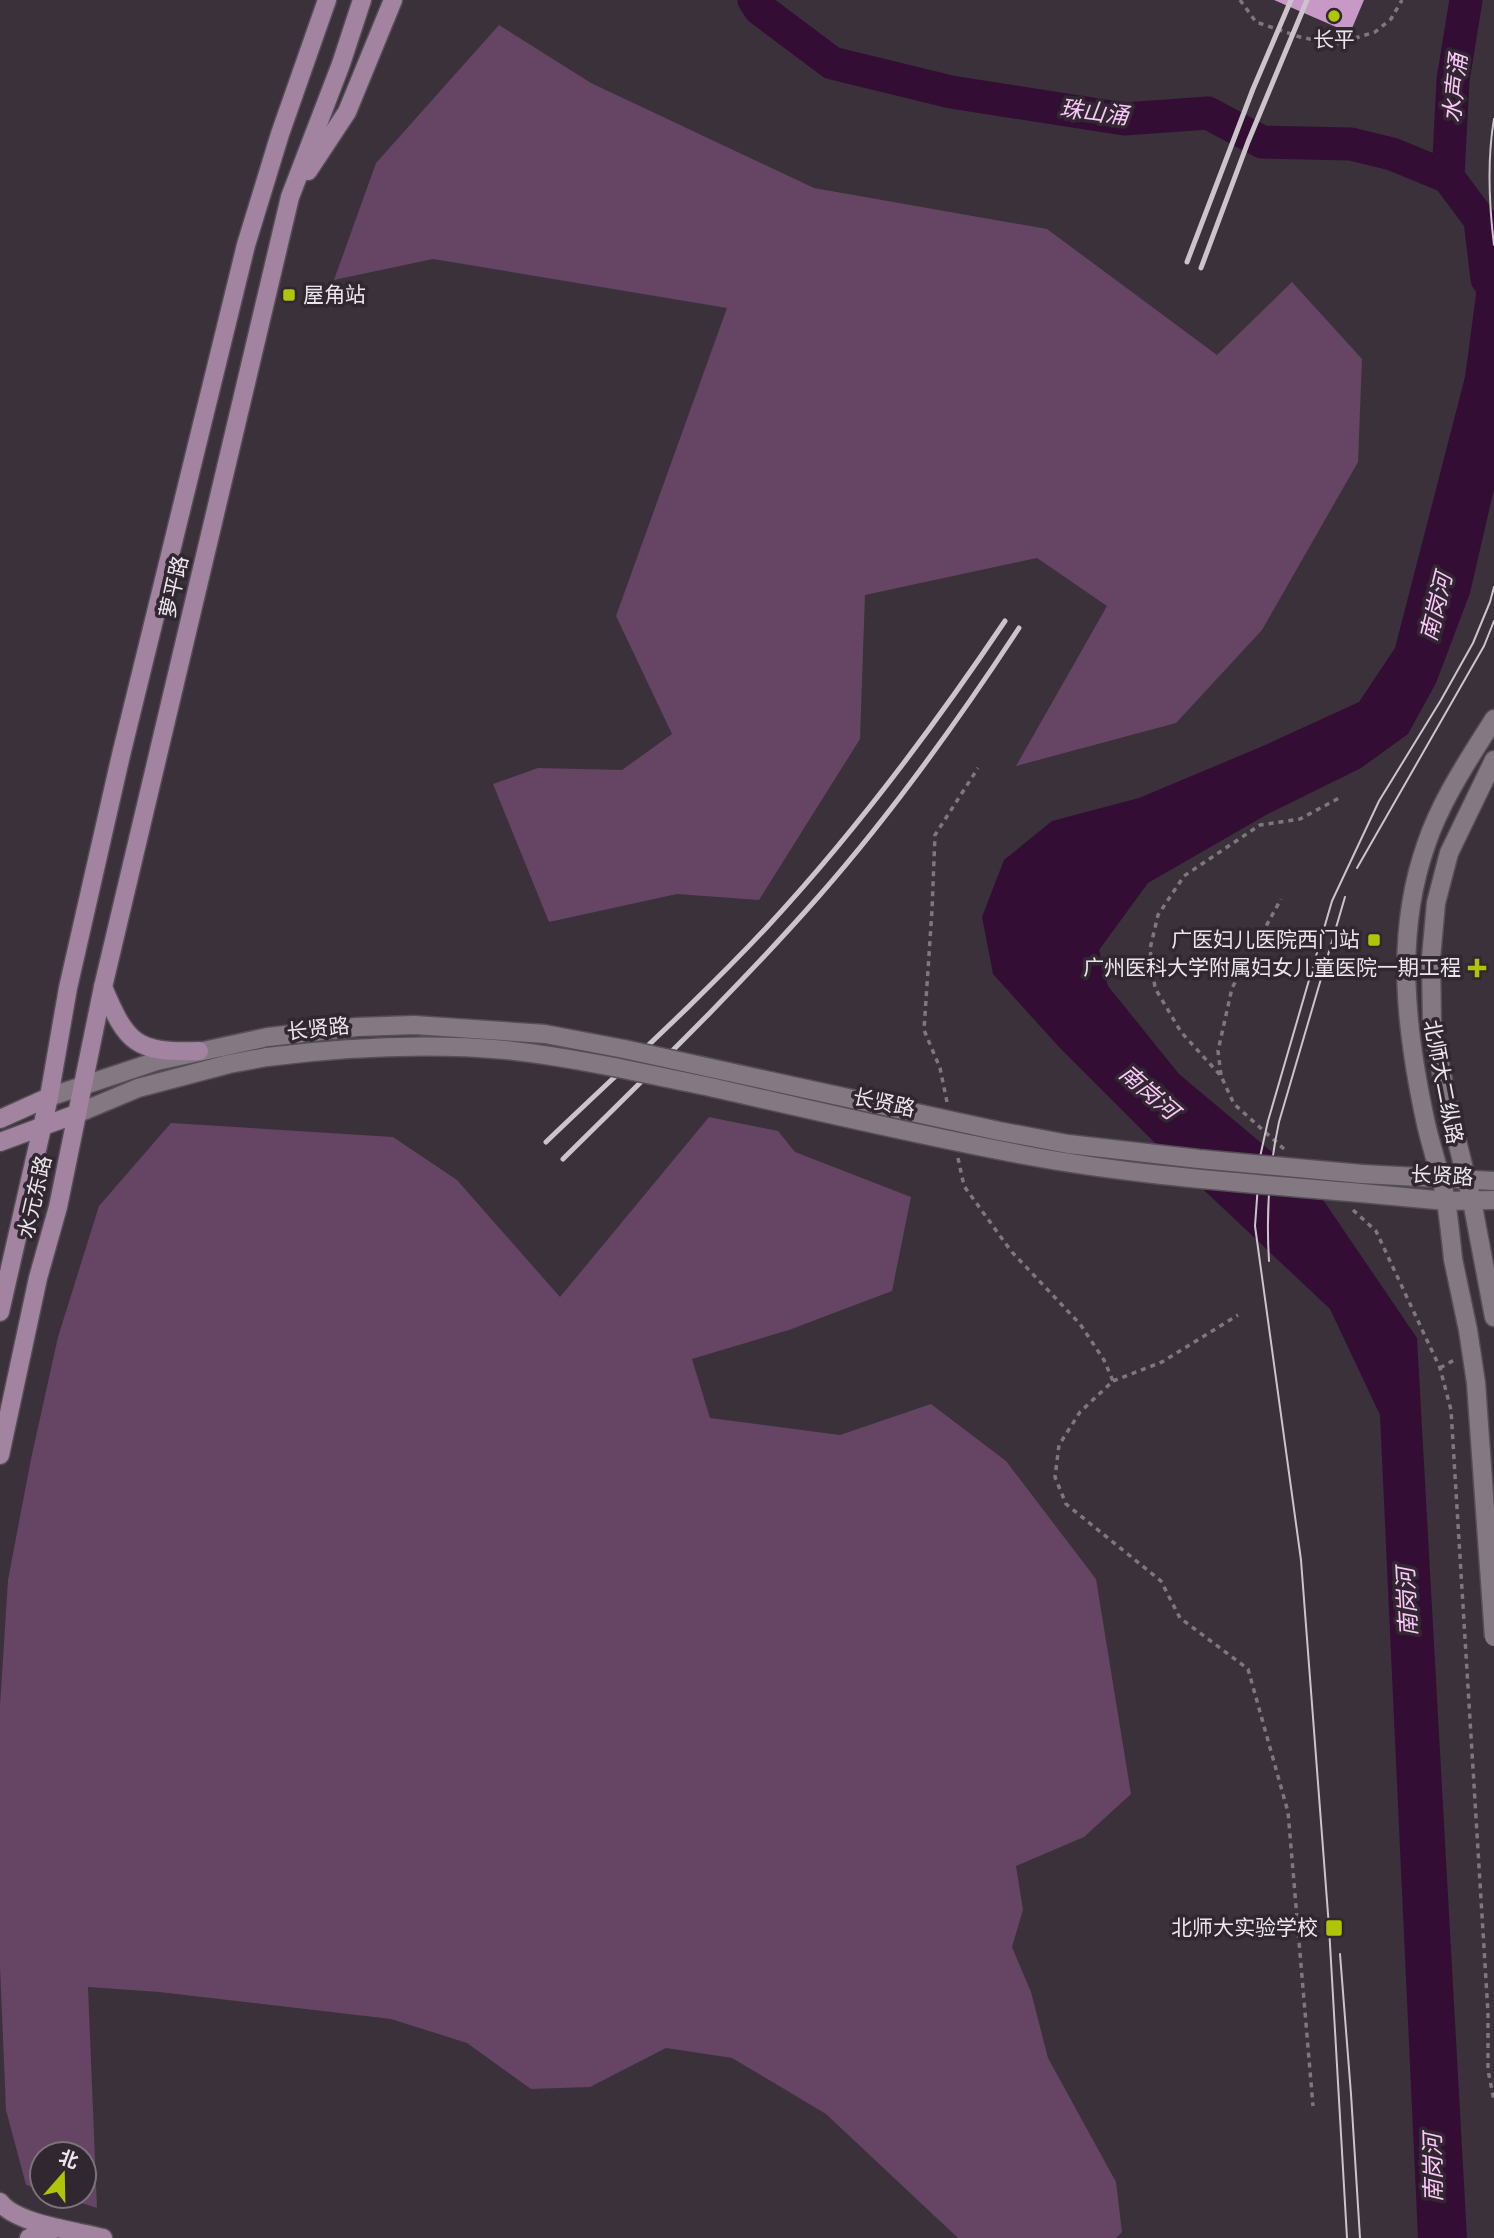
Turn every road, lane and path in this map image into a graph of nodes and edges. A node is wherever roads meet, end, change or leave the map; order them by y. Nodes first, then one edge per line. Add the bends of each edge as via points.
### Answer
1 (327, 0) edge
2 (362, 0) edge
3 (394, 0) edge
4 (1240, 0) edge
5 (1402, 0) edge
6 (290, 197) junction
7 (1494, 719) edge
8 (1494, 760) edge
9 (978, 768) dead end
10 (1341, 797) dead end
11 (1281, 899) dead end
12 (103, 987) junction
13 (199, 1051) junction
14 (1221, 1076) junction
15 (82, 1085) junction
16 (49, 1097) junction
17 (948, 1107) dead end
18 (76, 1114) junction
19 (0, 1119) edge
20 (42, 1126) junction
21 (0, 1142) edge
22 (956, 1146) dead end
23 (1285, 1149) dead end
24 (1439, 1179) junction
25 (1467, 1181) junction
26 (1494, 1181) edge
27 (1446, 1200) junction
28 (1494, 1200) edge
29 (1472, 1201) junction
30 (1346, 1204) dead end
31 (0, 1257) edge
32 (7, 1287) junction
33 (0, 1312) edge
34 (1238, 1315) dead end
35 (1494, 1317) edge
36 (1113, 1381) junction
37 (0, 1455) edge
38 (1494, 1637) edge
39 (1494, 2101) edge
40 (1313, 2106) dead end
41 (0, 2202) edge
42 (60, 2227) junction
43 (29, 2238) edge
44 (103, 2238) edge

1 - 16 main road, 萝平路 via 246,245 121,755 68,988
2 - 6 main road, 萝平路
3 - 6 main road via 347,112
4 - 5 path via 1256,22 1336,44 1375,32 1391,19
6 - 12 main road, 萝平路
7 - 24 street, 北师大二纵路 via 1459,775 1426,845 1407,937 1412,1055
8 - 25 street, 北师大二纵路 via 1449,853 1436,903 1431,958 1432,1025
9 - 17 path via 935,835 924,1030 940,1068
10 - 14 path via 1300,819 1260,825 1184,876 1158,915 1150,948 1155,988 1181,1032
11 - 14 path via 1231,988 1219,1051
12 - 13 main road via 117,1020 131,1038 159,1051
12 - 15 main road, 萝平路
13 - 15 street, 长贤路
13 - 24 street, 长贤路, bridge via 357,1027 545,1034 1068,1144
14 - 23 path via 1234,1104
15 - 16 street, 长贤路
15 - 18 main road, 萝平路
16 - 19 main road
16 - 20 main road, 萝平路
18 - 20 main road
18 - 27 street, 长贤路, bridge via 138,1088 267,1057 378,1046 470,1048 613,1066 1080,1165 1177,1178
18 - 37 main road, 水元东路
20 - 21 main road
20 - 32 main road, 水元东路
22 - 36 path via 964,1186 1011,1251 1080,1324
24 - 25 street, 长贤路
24 - 27 street, 北师大二纵路
25 - 26 street, 长贤路
25 - 29 street, 北师大二纵路
27 - 29 street, 长贤路
27 - 38 street, 北师大二纵路, bridge via 1476,1383
28 - 29 street, 长贤路
29 - 35 street, 北师大二纵路
30 - 39 path via 1376,1231 1440,1368 1451,1410 1488,2070
31 - 32 main road
32 - 33 main road, 水元东路
34 - 36 path via 1162,1362
36 - 40 path via 1080,1412 1059,1445 1055,1477 1066,1504 1161,1581 1180,1618 1248,1669 1288,1812
41 - 42 main road via 29,2221
42 - 43 main road
42 - 44 main road

